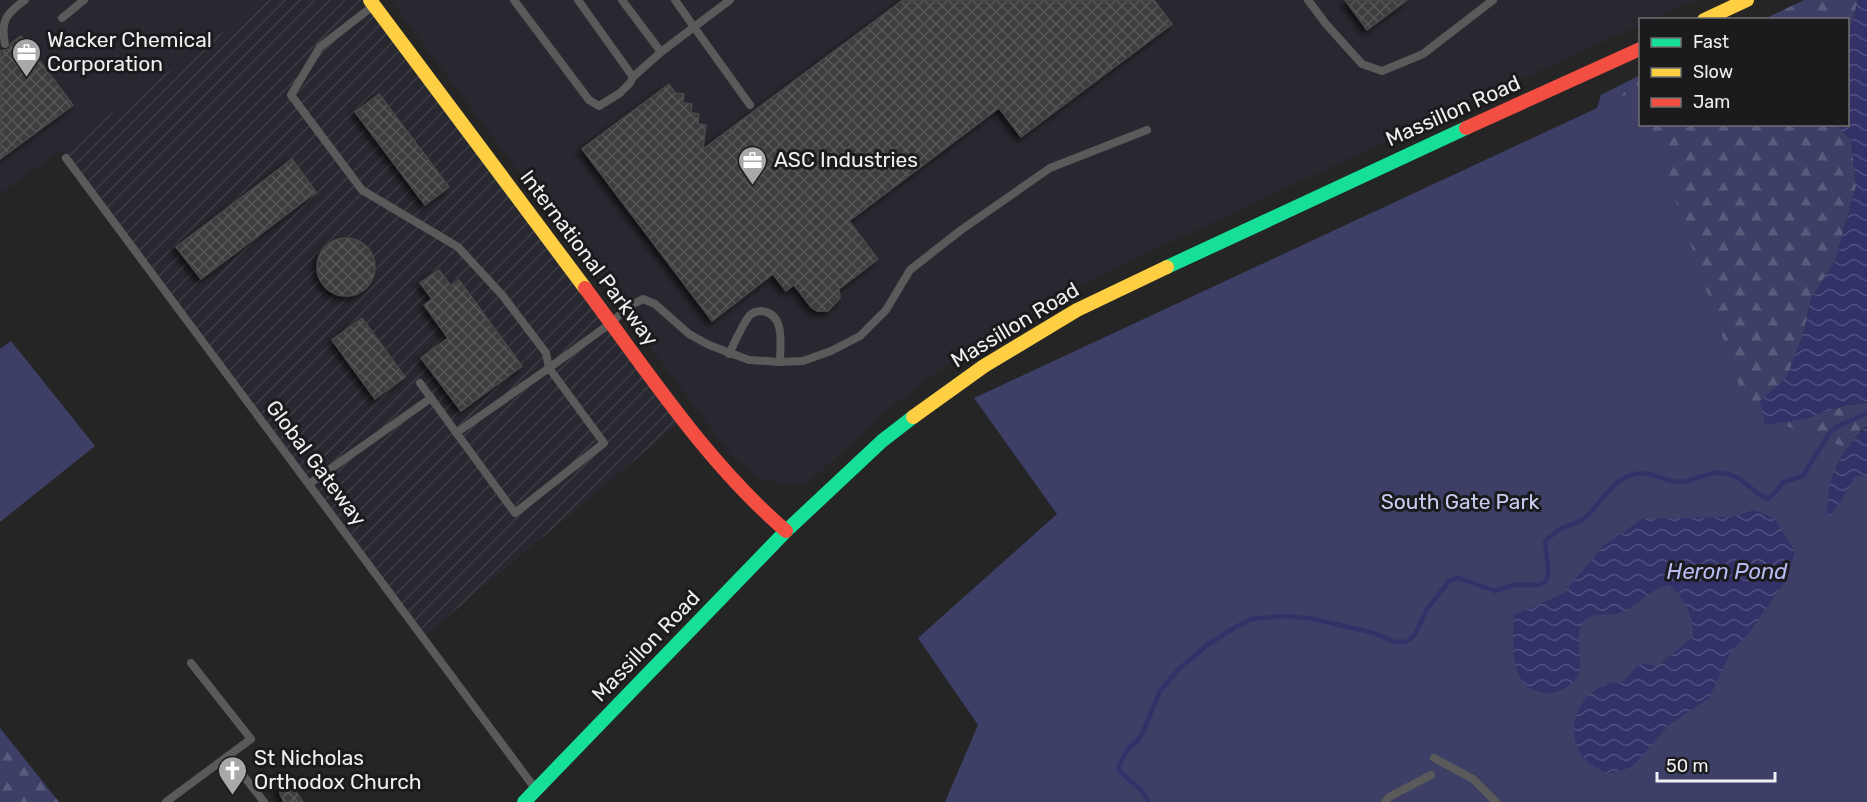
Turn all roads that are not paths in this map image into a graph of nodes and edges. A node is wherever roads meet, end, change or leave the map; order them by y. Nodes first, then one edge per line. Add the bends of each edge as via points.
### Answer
1 (25, 0) edge
2 (84, 0) edge
3 (514, 0) edge
4 (578, 0) edge
5 (622, 0) edge
6 (675, 0) edge
7 (730, 0) edge
8 (1308, 0) edge
9 (1493, 0) edge
10 (1747, 0) edge
11 (372, 3) edge
12 (62, 18) dead end
13 (1707, 18) edge
14 (694, 27) junction
15 (5, 44) dead end
16 (1639, 50) edge
17 (661, 52) junction
18 (633, 77) junction
19 (750, 105) dead end
20 (1147, 130) dead end
21 (66, 158) dead end
22 (611, 323) junction
23 (729, 354) junction
24 (780, 362) junction
25 (549, 368) junction
26 (420, 383) dead end
27 (431, 398) junction
28 (456, 433) junction
29 (309, 484) junction
30 (786, 531) junction
31 (191, 663) dead end
32 (228, 756) junction
33 (1434, 758) dead end
34 (1431, 776) dead end
35 (536, 790) junction
36 (166, 802) edge
37 (264, 802) edge
38 (524, 802) edge
39 (1385, 802) edge
40 (1496, 802) edge

1 - 15 lane via 6,15 0,32
2 - 12 lane
3 - 18 lane via 589,100 599,106 609,101
4 - 18 lane
5 - 17 lane
6 - 14 lane
7 - 14 lane
8 - 9 lane via 1362,64 1382,71 1423,54
10 - 13 main road
11 - 22 main road, International Parkway
11 - 25 lane via 320,47 291,95 362,190 458,247 503,296 546,353
14 - 17 lane
14 - 19 lane
16 - 30 main road, Massillon Road via 1243,230 1054,323 984,366 908,421
17 - 18 lane
20 - 24 lane via 1050,168 961,230 910,270 886,310 860,336 813,358
21 - 29 lane, Global Gateway
22 - 23 lane via 643,299 655,304 689,334
22 - 25 lane
22 - 30 main road, International Parkway via 712,458
23 - 24 lane
23 - 24 lane via 750,315 758,311 777,320
25 - 28 lane
25 - 28 lane via 604,443 515,513
26 - 27 lane
27 - 28 lane
27 - 29 lane
29 - 35 lane, Global Gateway
30 - 35 main road, Massillon Road
31 - 32 lane via 251,739
32 - 36 lane
32 - 37 lane
33 - 40 lane via 1473,779
34 - 39 lane
35 - 38 main road, Massillon Road

